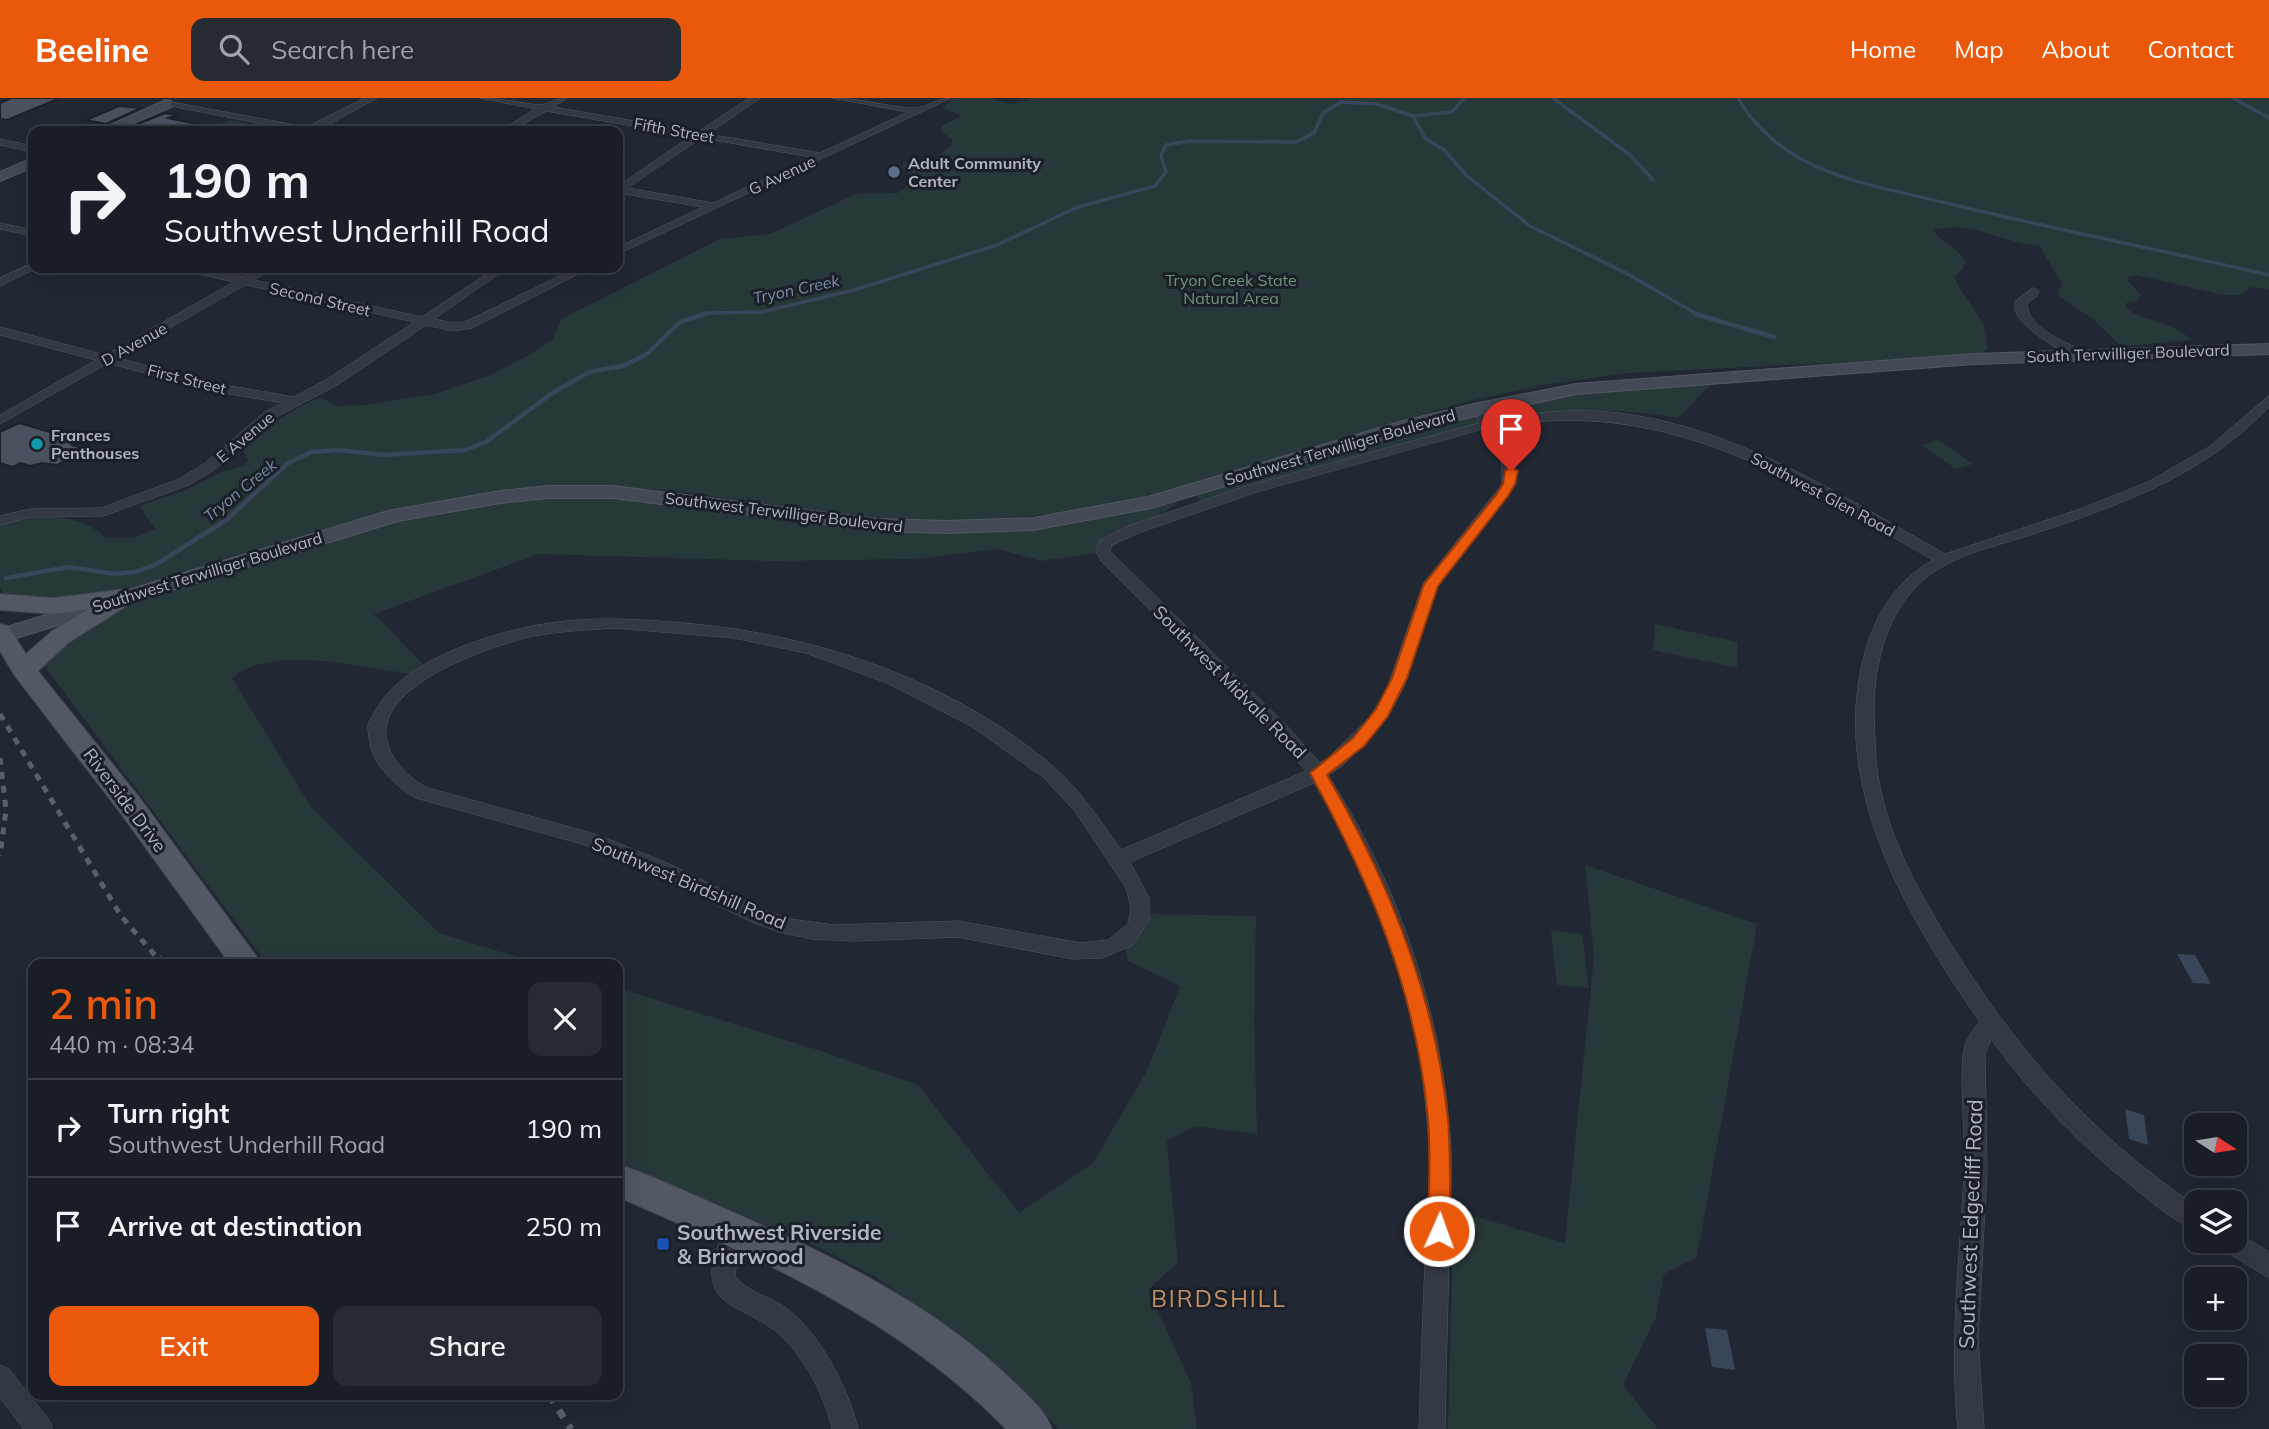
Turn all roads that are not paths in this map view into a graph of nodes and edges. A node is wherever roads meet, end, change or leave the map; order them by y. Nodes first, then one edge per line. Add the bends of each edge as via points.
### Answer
1 (180, 98) edge
2 (372, 98) edge
3 (485, 98) edge
4 (562, 98) edge
5 (755, 98) edge
6 (836, 98) edge
7 (946, 98) edge
8 (144, 100) dead end
9 (166, 104) junction
10 (545, 108) junction
11 (918, 111) junction
12 (115, 126) edge
13 (282, 126) edge
14 (318, 126) edge
15 (514, 126) edge
16 (700, 135) junction
17 (0, 142) edge
18 (28, 148) edge
19 (821, 156) junction
20 (28, 164) edge
21 (0, 177) edge
22 (623, 186) edge
23 (623, 190) edge
24 (713, 206) junction
25 (0, 226) edge
26 (28, 232) edge
27 (623, 249) edge
28 (28, 269) edge
29 (207, 273) edge
30 (258, 273) edge
31 (495, 273) edge
32 (574, 273) edge
33 (244, 281) junction
34 (0, 283) edge
35 (2033, 291) dead end
36 (422, 322) junction
37 (0, 331) edge
38 (2269, 348) edge
39 (2079, 355) junction
40 (108, 358) junction
41 (1986, 359) joint
42 (2269, 400) edge
43 (295, 401) junction
44 (1474, 409) junction
45 (0, 420) edge
46 (1489, 425) junction
47 (0, 521) edge
48 (1106, 558) joint
49 (1945, 560) junction
50 (125, 597) junction
51 (0, 602) edge
52 (8, 651) edge
53 (1318, 773) junction
54 (1118, 859) junction
55 (243, 959) edge
56 (1991, 1024) junction
57 (623, 1182) edge
58 (2184, 1211) edge
59 (737, 1232) junction
60 (2247, 1252) edge
61 (2269, 1266) edge
62 (0, 1378) edge
63 (40, 1429) edge
64 (845, 1429) edge
65 (1033, 1429) edge
66 (1432, 1429) edge
67 (1971, 1429) edge

1 - 9 street
2 - 14 street
3 - 10 street, Fifth Street
4 - 10 street
5 - 16 street
6 - 11 street
7 - 11 street, G Avenue
8 - 9 main road
9 - 12 main road
9 - 13 street
10 - 15 street
10 - 16 street, Fifth Street
11 - 19 street, G Avenue
16 - 19 street, Fifth Street
16 - 22 street
17 - 18 street
19 - 24 street, G Avenue
20 - 21 main road
23 - 24 street
24 - 27 street, G Avenue
25 - 26 street
28 - 34 street
29 - 33 street, Second Street
30 - 33 street, D Avenue
31 - 36 street, E Avenue
32 - 36 street, Second Street via 468,325
33 - 36 street, Second Street
33 - 40 street, D Avenue
35 - 39 street via 2021,302 2022,316
36 - 43 street, E Avenue via 334,381
37 - 40 street, First Street
38 - 39 main road, South Terwilliger Boulevard
39 - 41 main road, South Terwilliger Boulevard
40 - 43 street, First Street via 212,387
40 - 45 street, D Avenue
41 - 44 main road, Southwest Terwilliger Boulevard via 1629,383
42 - 49 street via 2230,439 2158,483
43 - 47 street, E Avenue via 271,414 209,467 184,482 103,512 30,513
44 - 46 street
44 - 50 main road, Southwest Terwilliger Boulevard via 1151,502 1032,524 894,526 628,494 537,492 395,515
46 - 48 street, Southwest Glen Road via 1254,487 1108,540 1103,546
46 - 49 street, Southwest Glen Road via 1578,414 1688,430 1802,480
46 - 53 street via 1509,457 1511,478 1506,490 1431,584 1399,678 1376,722
48 - 53 street, Southwest Midvale Road
49 - 56 street via 1918,576 1902,593 1875,644 1866,687 1869,766 1878,813 1901,874
50 - 51 main road via 54,607
50 - 52 main road, Southwest Terwilliger Boulevard
50 - 52 main road via 60,637
52 - 55 main road, Riverside Drive
53 - 54 street
53 - 66 street, Southwest Midvale Road via 1382,897 1407,968 1426,1047 1440,1154
54 - 54 street, Southwest Birdshill Road via 1059,782 974,721 863,666 774,639 614,623 538,631 478,647 432,667 384,706 374,725 374,736 389,765 402,780 432,799 484,809 615,848 770,922 811,931 843,935 959,929 1079,951 1108,948 1134,931 1140,917 1139,893
56 - 58 street via 2080,1130 2122,1167
56 - 67 street, Southwest Edgecliff Road via 1977,1041 1974,1054 1976,1153 1964,1339
57 - 59 main road
59 - 64 street via 724,1256 725,1282 733,1292 782,1320 805,1343 841,1412
59 - 65 main road via 854,1289 928,1334 993,1388
60 - 61 street
62 - 63 street

